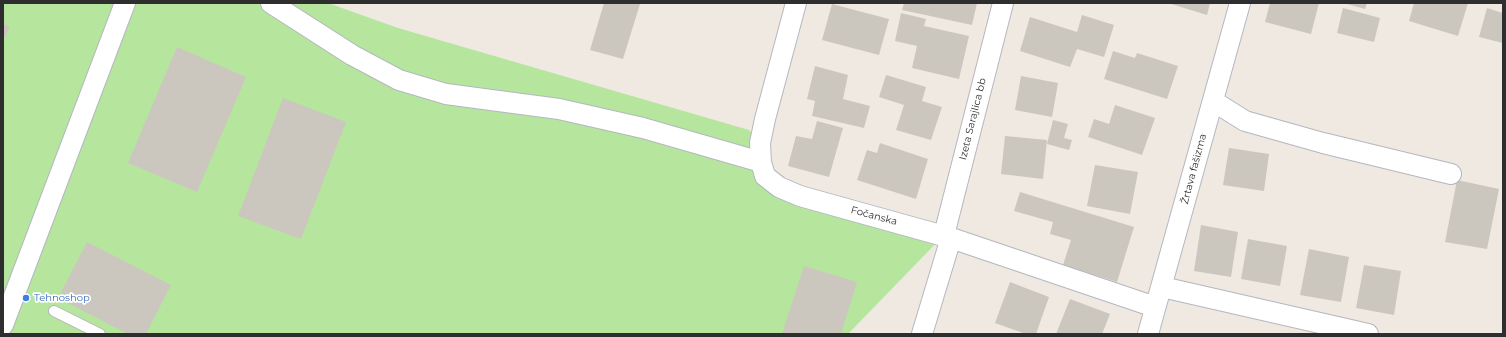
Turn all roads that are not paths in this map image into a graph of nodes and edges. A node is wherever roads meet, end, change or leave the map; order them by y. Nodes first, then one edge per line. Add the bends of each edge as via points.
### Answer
1 (125, 3) edge
2 (271, 3) edge
3 (796, 3) edge
4 (1003, 3) edge
5 (1240, 3) edge
6 (1213, 101) junction
7 (761, 162) junction
8 (1451, 174) dead end
9 (948, 236) junction
10 (1162, 287) junction
11 (1155, 307) junction
12 (54, 311) dead end
13 (3, 325) edge
14 (100, 334) edge
15 (922, 334) edge
16 (1148, 334) edge
17 (1368, 334) edge

1 - 13 street
2 - 7 street via 352,55 399,80 446,94 559,109 643,128
3 - 7 street, Fočanska via 765,119 760,143
4 - 9 street, Izeta Sarajlica bb
5 - 6 street, Žrtava fašizma
6 - 8 street via 1244,121
6 - 10 street, Žrtava fašizma
7 - 9 street, Fočanska via 765,176 779,187 793,193
9 - 11 street, Fočanska
9 - 15 street, Izeta Sarajlica bb
10 - 11 street, Žrtava fašizma
10 - 17 street
11 - 16 street, Žrtava fašizma
12 - 14 lane

